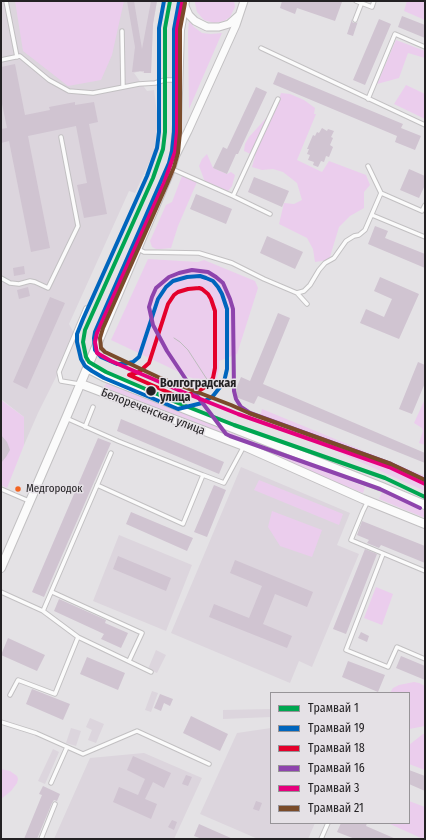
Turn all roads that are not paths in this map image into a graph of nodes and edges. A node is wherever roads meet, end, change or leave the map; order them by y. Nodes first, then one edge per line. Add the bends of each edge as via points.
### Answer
1 (6, 1) edge
2 (356, 1) edge
3 (374, 1) edge
4 (243, 2) edge
5 (362, 2) edge
6 (184, 3) edge
7 (240, 14) junction
8 (355, 20) dead end
9 (122, 31) dead end
10 (425, 47) edge
11 (261, 48) dead end
12 (17, 57) junction
13 (1, 60) edge
14 (178, 80) junction
15 (123, 87) junction
16 (278, 99) dead end
17 (368, 99) junction
18 (425, 125) edge
19 (61, 137) dead end
20 (174, 159) junction
21 (368, 166) dead end
22 (171, 169) junction
23 (381, 193) junction
24 (233, 196) junction
25 (425, 205) edge
26 (270, 214) dead end
27 (372, 215) junction
28 (425, 237) edge
29 (138, 248) junction
30 (1, 278) edge
31 (297, 293) junction
32 (307, 304) dead end
33 (86, 308) dead end
34 (87, 368) junction
35 (80, 384) junction
36 (93, 408) dead end
37 (66, 418) junction
38 (85, 427) junction
39 (244, 446) junction
40 (111, 453) dead end
41 (203, 474) junction
42 (97, 485) junction
43 (1, 489) edge
44 (368, 501) junction
45 (30, 502) junction
46 (425, 505) edge
47 (425, 524) edge
48 (383, 554) junction
49 (1, 568) edge
50 (425, 571) edge
51 (1, 592) edge
52 (52, 592) junction
53 (44, 611) junction
54 (78, 637) junction
55 (425, 659) edge
56 (129, 661) junction
57 (151, 672) dead end
58 (10, 696) dead end
59 (1, 722) edge
60 (68, 747) junction
61 (209, 764) dead end
62 (51, 783) dead end
63 (55, 804) dead end
64 (328, 824) edge
65 (41, 839) edge
66 (322, 839) edge

1 - 12 lane
2 - 5 lane
3 - 5 lane via 372,7
4 - 7 street
5 - 8 lane
6 - 7 street via 195,22 207,28 229,24
6 - 14 street
7 - 20 street
9 - 15 lane
10 - 17 lane via 395,34
11 - 17 lane
12 - 13 lane
12 - 15 lane via 20,56 49,80 70,91 93,93
14 - 15 lane
14 - 20 street
16 - 24 lane
17 - 18 lane
19 - 30 lane via 78,226 48,288 35,282 10,283
20 - 22 street
21 - 23 lane
22 - 24 lane
22 - 29 street
23 - 25 lane via 422,211
23 - 27 lane
24 - 26 lane
27 - 28 lane
27 - 31 lane via 365,230 346,240 334,258 319,270 310,286
29 - 31 lane via 144,252 199,254 232,263
29 - 34 street
31 - 32 lane
33 - 35 lane via 59,372 61,381
34 - 35 street
34 - 46 street, Белореченская улица
35 - 37 street
35 - 39 street, Белореченская улица
36 - 38 lane
37 - 38 lane
37 - 45 street
38 - 41 lane
39 - 41 lane via 224,483
39 - 44 street, Белореченская улица
40 - 42 lane
41 - 42 lane via 184,524
42 - 52 lane
43 - 45 lane
44 - 47 street, Белореченская улица
44 - 48 lane via 351,540
45 - 49 street
48 - 50 lane
48 - 55 lane via 346,650 388,667 396,647
51 - 53 lane
52 - 53 lane
52 - 56 lane via 142,633
53 - 54 lane
54 - 56 lane
54 - 58 lane via 55,694 18,680
56 - 57 lane
59 - 60 lane
60 - 61 lane via 83,754 137,731
60 - 62 lane
63 - 65 lane
64 - 66 lane

